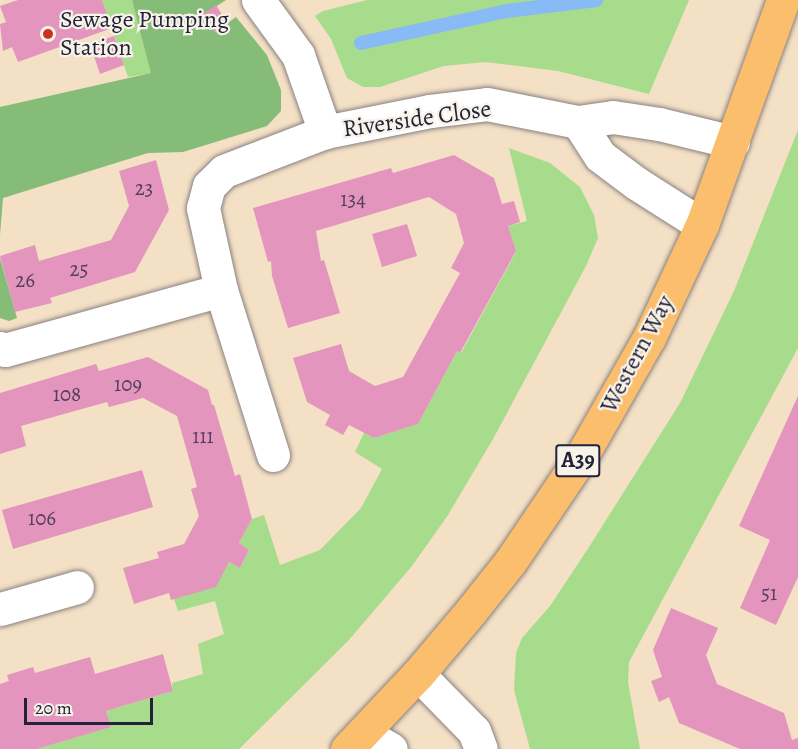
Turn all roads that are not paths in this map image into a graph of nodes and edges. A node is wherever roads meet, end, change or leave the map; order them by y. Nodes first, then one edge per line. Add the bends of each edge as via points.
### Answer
1 (258, 0) edge
2 (783, 0) edge
3 (578, 122) junction
4 (325, 132) junction
5 (733, 142) junction
6 (702, 225) junction
7 (221, 290) junction
8 (0, 348) edge
9 (273, 455) dead end
10 (77, 587) dead end
11 (0, 609) edge
12 (418, 674) junction
13 (355, 741) edge
14 (391, 749) edge
15 (481, 749) edge

1 - 4 street, Riverside Close via 298,55
2 - 5 main road, Western Way / A39
3 - 4 street, Riverside Close via 487,104
3 - 5 street, Riverside Close via 613,117
3 - 6 street via 600,156
4 - 7 street, Riverside Close via 224,171 209,186 203,208
5 - 6 main road, Western Way / A39
6 - 12 main road, Western Way / A39 via 649,338 581,457 510,562
7 - 8 street via 5,350
7 - 9 street, Riverside Close
10 - 11 street
12 - 13 main road, Western Way / A39
12 - 15 street via 474,731
13 - 14 street

